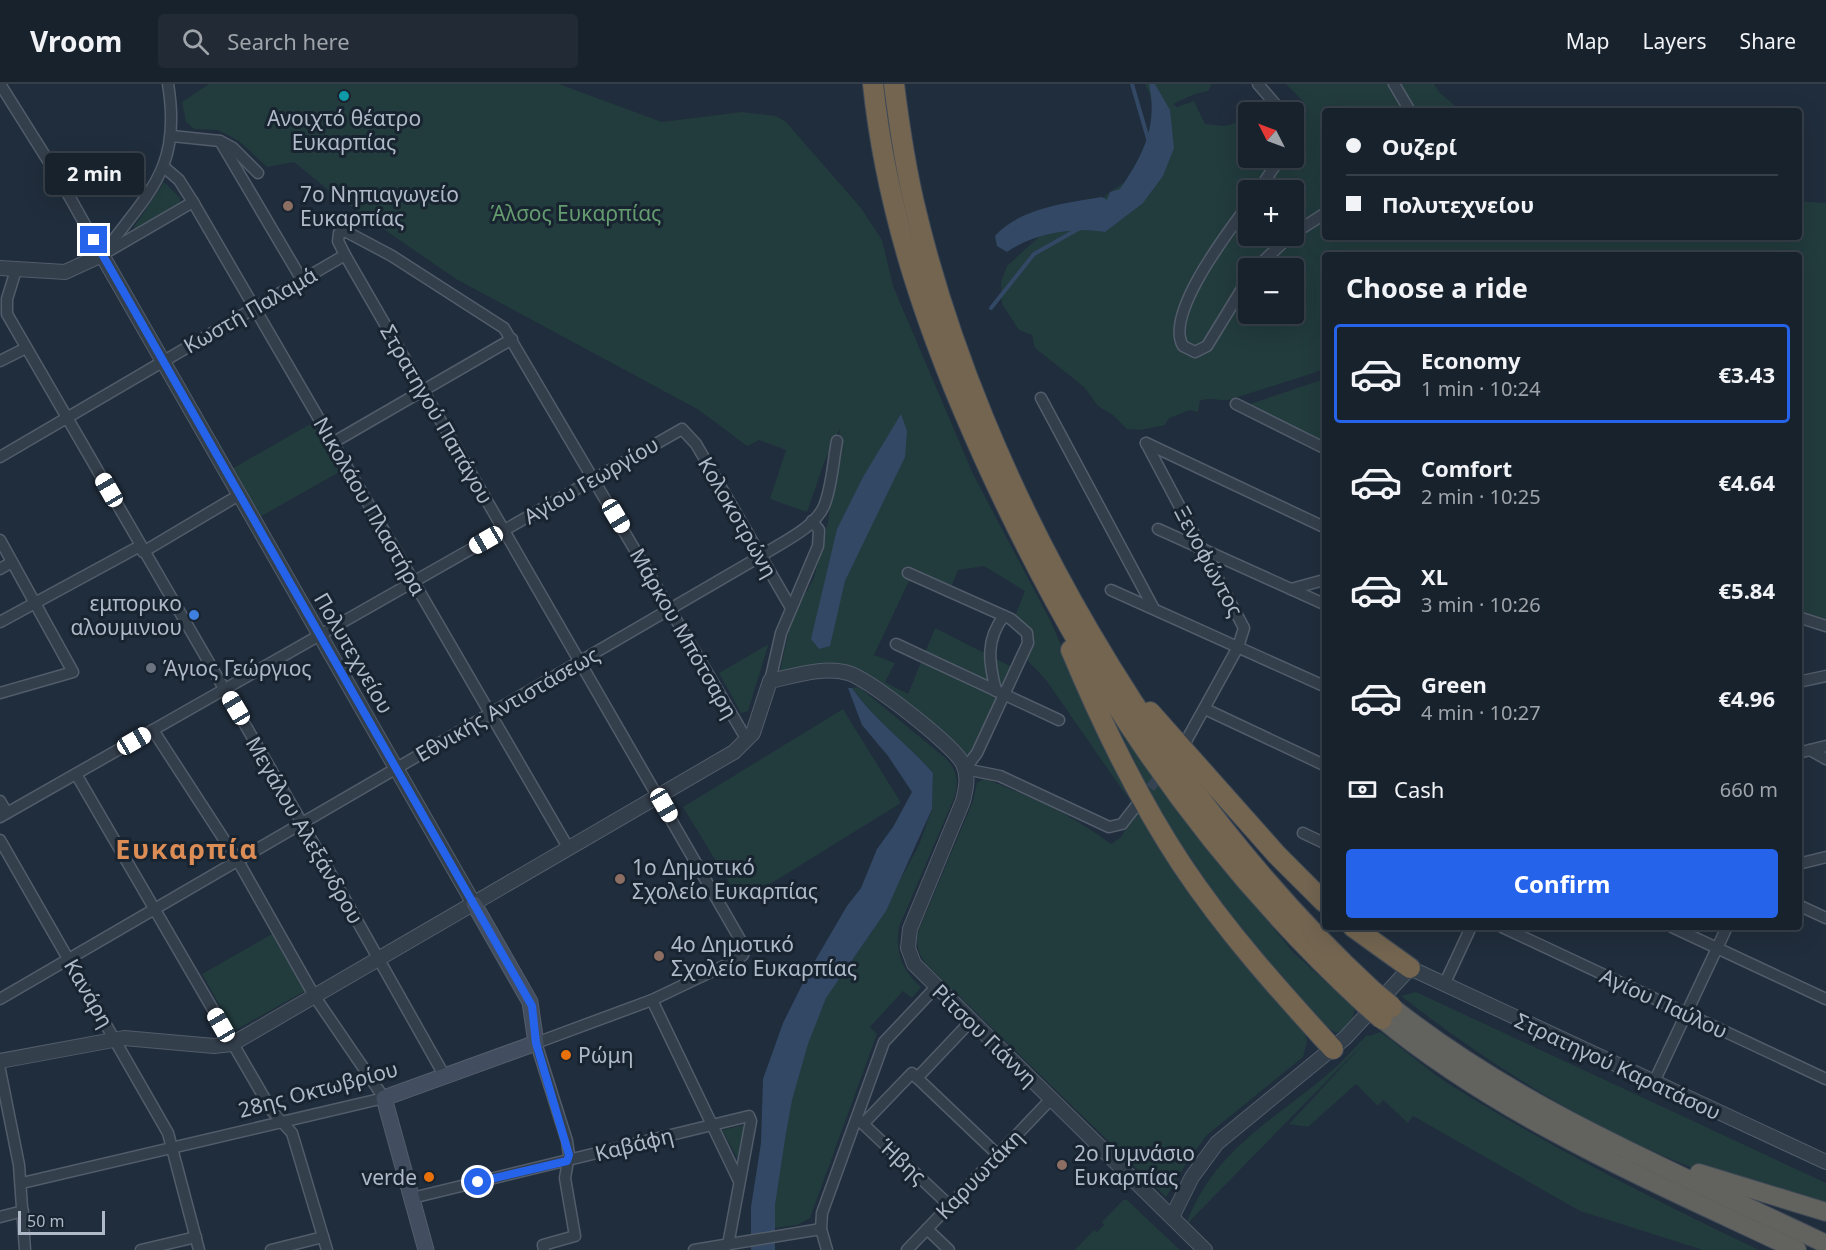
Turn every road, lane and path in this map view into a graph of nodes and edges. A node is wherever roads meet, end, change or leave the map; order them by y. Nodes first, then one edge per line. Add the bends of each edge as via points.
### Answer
1 (168, 84) edge
2 (873, 84) edge
3 (894, 84) edge
4 (1258, 84) edge
5 (1394, 84) edge
6 (2, 86) edge
7 (1273, 102) edge
8 (1408, 108) edge
9 (172, 135) junction
10 (220, 141) junction
11 (164, 167) junction
12 (258, 173) dead end
13 (193, 202) junction
14 (1322, 215) edge
15 (1238, 219) edge
16 (1304, 227) edge
17 (1280, 246) edge
18 (102, 255) junction
19 (345, 255) junction
20 (1267, 258) edge
21 (0, 268) edge
22 (16, 270) junction
23 (302, 280) junction
24 (1238, 295) edge
25 (254, 307) junction
26 (512, 339) junction
27 (26, 348) junction
28 (0, 361) edge
29 (162, 362) junction
30 (423, 390) junction
31 (1041, 398) dead end
32 (1236, 404) dead end
33 (67, 416) junction
34 (682, 429) joint
35 (837, 441) dead end
36 (334, 442) junction
37 (1322, 447) edge
38 (0, 457) edge
39 (594, 479) junction
40 (239, 495) junction
41 (1011, 516) junction
42 (812, 521) junction
43 (1322, 526) edge
44 (1158, 529) dead end
45 (504, 530) junction
46 (0, 540) edge
47 (142, 549) junction
48 (1203, 549) junction
49 (761, 556) junction
50 (12, 562) junction
51 (0, 569) edge
52 (908, 573) dead end
53 (1322, 581) edge
54 (413, 582) junction
55 (1291, 589) junction
56 (1111, 590) dead end
57 (36, 601) junction
58 (1322, 603) edge
59 (1153, 607) junction
60 (791, 608) junction
61 (671, 609) junction
62 (1004, 616) junction
63 (1802, 618) edge
64 (0, 622) edge
65 (1826, 626) edge
66 (320, 635) junction
67 (896, 644) dead end
68 (1238, 647) junction
69 (580, 661) junction
70 (1115, 674) junction
71 (1826, 676) edge
72 (770, 681) junction
73 (1802, 681) edge
74 (1322, 685) edge
75 (224, 689) junction
76 (0, 693) edge
77 (1000, 693) junction
78 (1205, 709) junction
79 (490, 714) junction
80 (1059, 720) dead end
81 (153, 730) junction
82 (747, 740) junction
83 (1185, 743) dead end
84 (1826, 746) edge
85 (1804, 752) edge
86 (1826, 759) edge
87 (1322, 764) edge
88 (396, 768) junction
89 (965, 769) junction
90 (76, 774) junction
91 (659, 796) junction
92 (0, 801) edge
93 (1136, 806) tunnel mouth
94 (3, 815) edge
95 (302, 823) junction
96 (1303, 833) dead end
97 (0, 840) edge
98 (1322, 842) edge
99 (569, 849) junction
100 (1826, 857) edge
101 (237, 861) junction
102 (1802, 863) edge
103 (1322, 900) edge
104 (474, 904) junction
105 (1802, 907) edge
106 (154, 909) junction
107 (1826, 918) edge
108 (1357, 930) edge
109 (1470, 930) edge
110 (1508, 930) edge
111 (1678, 930) edge
112 (1726, 930) edge
113 (1717, 948) junction
114 (69, 959) junction
115 (380, 960) junction
116 (1410, 968) junction
117 (1444, 985) junction
118 (935, 988) junction
119 (315, 997) junction
120 (1369, 998) junction
121 (0, 999) edge
122 (1826, 999) edge
123 (652, 1000) junction
124 (1387, 1013) junction
125 (1687, 1014) junction
126 (970, 1022) junction
127 (116, 1039) junction
128 (536, 1043) junction
129 (232, 1044) junction
130 (1333, 1049) junction
131 (0, 1061) edge
132 (0, 1070) edge
133 (444, 1075) junction
134 (917, 1078) junction
135 (1826, 1079) edge
136 (1654, 1082) junction
137 (384, 1098) junction
138 (1051, 1099) junction
139 (860, 1121) junction
140 (282, 1122) junction
141 (712, 1123) junction
142 (1602, 1137) junction
143 (173, 1147) junction
144 (998, 1154) junction
145 (567, 1161) junction
146 (1826, 1162) edge
147 (739, 1180) junction
148 (22, 1183) junction
149 (412, 1198) junction
150 (949, 1205) junction
151 (23, 1211) junction
152 (1826, 1212) edge
153 (0, 1217) edge
154 (1172, 1217) junction
155 (821, 1229) junction
156 (927, 1229) junction
157 (196, 1237) junction
158 (323, 1237) junction
159 (1826, 1244) edge
160 (728, 1245) junction
161 (25, 1250) edge
162 (141, 1250) edge
163 (199, 1250) edge
164 (272, 1250) edge
165 (327, 1250) edge
166 (426, 1250) edge
167 (544, 1250) edge
168 (694, 1250) edge
169 (827, 1250) edge
170 (906, 1250) edge
171 (949, 1250) edge
172 (1206, 1250) edge
173 (1797, 1250) edge

1 - 9 street
2 - 41 highway via 894,207 916,288 941,358
3 - 70 highway via 903,150 921,231 965,367 1026,510
4 - 7 street
5 - 8 street
6 - 18 street, Πολυτεχνείου
9 - 10 street
9 - 11 street
10 - 12 street via 233,148
10 - 23 street
11 - 13 street, Νικολάου Πλαστήρα via 179,180
11 - 18 street
13 - 18 street
13 - 25 street, Νικολάου Πλαστήρα
14 - 16 street
15 - 24 street via 1212,256 1185,308 1179,327 1183,346 1196,352 1207,346
17 - 20 street
18 - 22 street via 65,272
18 - 29 street, Πολυτεχνείου
19 - 23 street, Κωστή Παλαμά
19 - 26 street via 338,237 345,231 488,315
19 - 30 street, Στρατηγού Παπάγου
21 - 22 street
22 - 27 street, Μεγάλου Αλεξάνδρου via 6,309
23 - 25 street, Κωστή Παλαμά
25 - 29 street, Κωστή Παλαμά
25 - 36 street, Νικολάου Πλαστήρα
26 - 30 street
26 - 39 street, Μάρκου Μπότσαρη
27 - 28 street
27 - 33 street, Μεγάλου Αλεξάνδρου
29 - 33 street, Κωστή Παλαμά
29 - 40 street, Πολυτεχνείου
30 - 36 street
30 - 45 street, Στρατηγού Παπάγου
31 - 59 street
32 - 37 street
33 - 38 street, Κωστή Παλαμά
33 - 47 street, Μεγάλου Αλεξάνδρου
34 - 39 street, Αγίου Γεωργίου
34 - 49 street, Κολοκοτρώνη via 696,444
35 - 42 street, Εθνικής Αντιστάσεως via 825,504
36 - 54 street, Νικολάου Πλαστήρα
39 - 45 street, Αγίου Γεωργίου
39 - 61 street, Μάρκου Μπότσαρη
40 - 47 street
40 - 66 street, Πολυτεχνείου
41 - 120 highway via 1082,650 1168,784 1276,916
41 - 130 highway via 1103,724 1166,840 1233,934
42 - 49 street, Εθνικής Αντιστάσεως
42 - 60 street via 819,530 818,546
43 - 48 street, Ξενοφώντος via 1146,443
44 - 48 street
45 - 54 street, Αγίου Γεωργίου
45 - 69 street, Στρατηγού Παπάγου
46 - 50 street
47 - 57 street
47 - 75 street, Μεγάλου Αλεξάνδρου
48 - 55 street
48 - 68 street, Ξενοφώντος via 1243,622 1244,633
49 - 60 street, Κολοκοτρώνη
49 - 61 street, Εθνικής Αντιστάσεως
50 - 51 street
50 - 57 street
52 - 62 street
53 - 55 street
54 - 66 street, Αγίου Γεωργίου
54 - 79 street, Νικολάου Πλαστήρα
55 - 58 street
56 - 59 street
57 - 64 street
57 - 76 street via 74,672
59 - 68 street
60 - 72 street
61 - 69 street, Εθνικής Αντιστάσεως
61 - 82 street, Μάρκου Μπότσαρη
62 - 77 street via 993,634 990,649 990,667
62 - 77 street via 1025,629 1028,643
63 - 65 street
66 - 75 street, Αγίου Γεωργίου
66 - 88 street, Πολυτεχνείου
67 - 77 street
68 - 74 street
68 - 78 street, Ξενοφώντος
69 - 79 street, Εθνικής Αντιστάσεως
69 - 91 street, Στρατηγού Παπάγου
70 - 103 highway via 1281,861
70 - 120 highway via 1172,762 1207,807
71 - 73 street
72 - 82 street via 760,716
72 - 89 street via 828,671 852,674 876,688 946,745
75 - 81 street, Αγίου Γεωργίου
75 - 95 street, Μεγάλου Αλεξάνδρου
77 - 80 street
77 - 89 street via 977,753
78 - 83 street, Ξενοφώντος
78 - 87 street
79 - 88 street, Εθνικής Αντιστάσεως
79 - 99 street, Νικολάου Πλαστήρα
81 - 90 street, Αγίου Γεωργίου
81 - 101 street
82 - 91 street
84 - 85 street
85 - 86 street
88 - 95 street, Εθνικής Αντιστάσεως
88 - 104 street, Πολυτεχνείου
89 - 93 street via 1000,776 1109,827 1122,824
89 - 118 street, Ρίτσου Γιάννη via 963,801 908,939 914,964
90 - 94 street, Αγίου Γεωργίου
90 - 106 street
91 - 99 street
91 - 123 street, Στρατηγού Παπάγου via 745,950 738,959
92 - 94 street
95 - 101 street, Εθνικής Αντιστάσεως
95 - 115 street, Μεγάλου Αλεξάνδρου
96 - 98 street
97 - 114 street, Κανάρη
99 - 104 street
100 - 102 street
101 - 106 street, Εθνικής Αντιστάσεως
101 - 119 street
104 - 115 street
104 - 128 main road, Πολυτεχνείου via 530,1002
105 - 107 street
106 - 114 street, Εθνικής Αντιστάσεως
106 - 129 street
108 - 116 highway
109 - 117 street
110 - 125 street, Αγίου Παύλου
111 - 113 street
112 - 113 street
113 - 122 street
113 - 125 street
114 - 121 street, Εθνικής Αντιστάσεως
114 - 127 street, Κανάρη
115 - 119 street
115 - 133 street, Μεγάλου Αλεξάνδρου
116 - 117 street, Στρατηγού Καρατάσου
116 - 130 street
117 - 136 street, Στρατηγού Καρατάσου
118 - 126 street, Ρίτσου Γιάννη
118 - 139 street via 884,1042
119 - 129 street
119 - 137 street
120 - 124 highway, bridge
123 - 128 street, 28ης Οκτωβρίου
123 - 141 street
124 - 142 highway via 1493,1078
124 - 173 highway via 1460,1076 1538,1124
125 - 135 street, Αγίου Παύλου
125 - 136 street
126 - 134 street
126 - 138 street, Ρίτσου Γιάννη
127 - 129 street
127 - 131 street
127 - 143 street, Κανάρη
128 - 133 main road, 28ης Οκτωβρίου
128 - 145 street, Πολυτεχνείου via 570,1152
129 - 140 street
130 - 154 street via 1217,1143 1192,1176
132 - 148 street
133 - 137 main road, 28ης Οκτωβρίου
134 - 139 street via 912,1073
134 - 144 street
136 - 146 street, Στρατηγού Καρατάσου
137 - 140 street, 28ης Οκτωβρίου
137 - 149 main road
138 - 144 street, Καρυωτάκη
138 - 154 street, Ρίτσου Γιάννη
139 - 150 street, Ήβης
139 - 155 street via 824,1208
140 - 143 street, 28ης Οκτωβρίου
140 - 158 street via 292,1133
141 - 145 street, Καβάφη
141 - 147 street
141 - 147 street, Καβάφη via 750,1116
142 - 152 highway via 1719,1180
142 - 159 highway
143 - 148 street, 28ης Οκτωβρίου
143 - 157 street, Κανάρη
144 - 150 street, Καρυωτάκη
145 - 149 street, Καβάφη
145 - 167 street, Πολυτεχνείου via 565,1178 575,1236 543,1245
147 - 160 street
148 - 151 street
149 - 166 main road
150 - 156 street, Καρυωτάκη
151 - 153 street
151 - 161 street
154 - 172 street, Ρίτσου Γιάννη
155 - 160 street
155 - 169 street
156 - 170 street, Καρυωτάκη
156 - 171 street
157 - 162 street
157 - 163 street, Κανάρη
158 - 164 street
158 - 165 street
160 - 168 street

